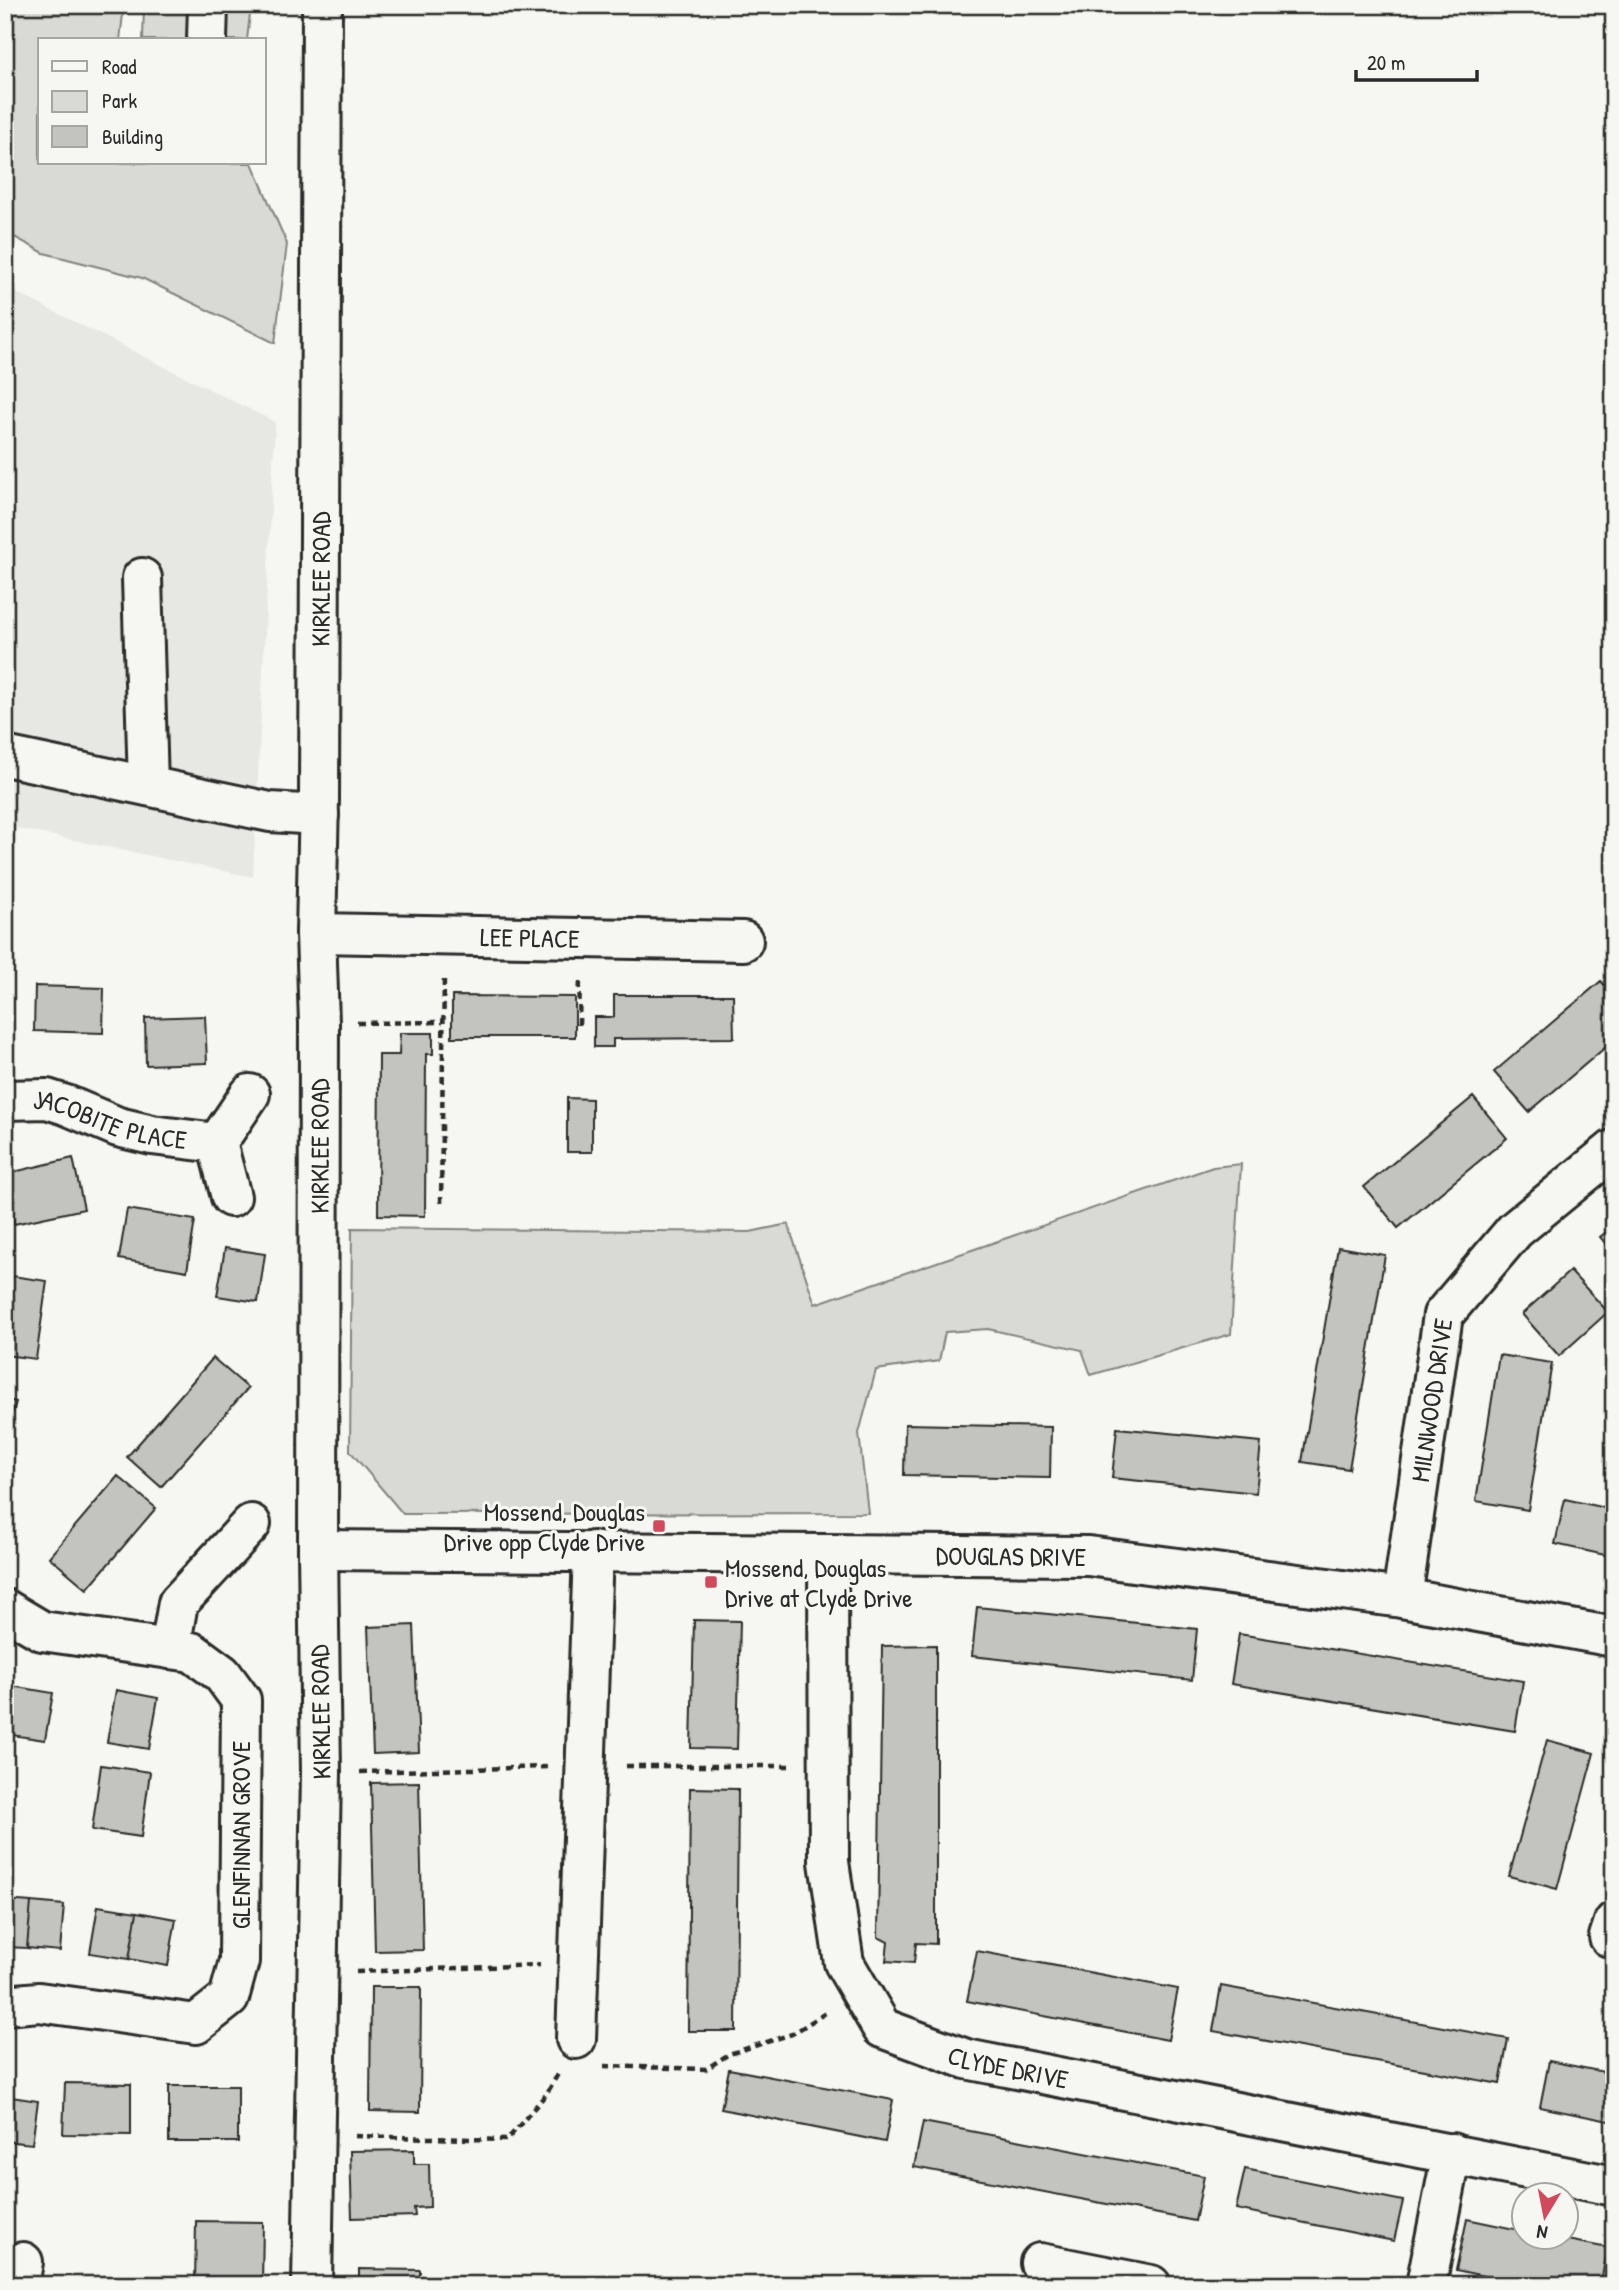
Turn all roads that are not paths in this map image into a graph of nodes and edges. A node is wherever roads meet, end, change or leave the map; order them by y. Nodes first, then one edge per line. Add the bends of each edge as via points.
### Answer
1 (208, 5) edge
2 (322, 5) edge
3 (207, 38) edge
4 (142, 578) dead end
5 (5, 756) edge
6 (148, 786) junction
7 (318, 816) junction
8 (316, 933) junction
9 (743, 941) dead end
10 (250, 1094) dead end
11 (5, 1100) edge
12 (216, 1143) junction
13 (1614, 1149) edge
14 (231, 1197) dead end
15 (251, 1524) dead end
16 (318, 1550) junction
17 (593, 1551) junction
18 (828, 1554) junction
19 (1402, 1598) junction
20 (5, 1609) edge
21 (1614, 1637) edge
22 (170, 1649) junction
23 (5, 2005) edge
24 (570, 2052) road end
25 (1452, 2153) junction
26 (1614, 2186) edge
27 (1040, 2263) dead end
28 (312, 2285) edge
29 (1151, 2285) edge
30 (1426, 2285) edge

1 - 3 street
2 - 7 street, KIRKLEE ROAD
4 - 6 street
5 - 6 street
6 - 7 street via 270,812
7 - 8 street, KIRKLEE ROAD
8 - 9 street, LEE PLACE
8 - 16 street, KIRKLEE ROAD
10 - 12 street, JACOBITE PLACE
11 - 12 street, JACOBITE PLACE via 47,1099 141,1132
12 - 14 street, JACOBITE PLACE
13 - 19 street, MILNWOOD DRIVE via 1515,1230 1443,1315
15 - 22 street via 178,1603
16 - 17 street, DOUGLAS DRIVE
16 - 28 street, KIRKLEE ROAD via 321,1773
17 - 18 street, DOUGLAS DRIVE
17 - 24 street via 579,1965
18 - 19 street, DOUGLAS DRIVE via 1088,1556
18 - 25 street, CLYDE DRIVE via 829,1862 844,1963 881,2028 966,2059
19 - 21 street, DOUGLAS DRIVE
20 - 22 street, GLENFINNAN GROVE via 42,1631
22 - 23 street, GLENFINNAN GROVE via 192,1652 222,1674 241,1700 239,1961 229,1998 196,2024 39,2002
25 - 26 street, CLYDE DRIVE
25 - 30 street
27 - 29 street

